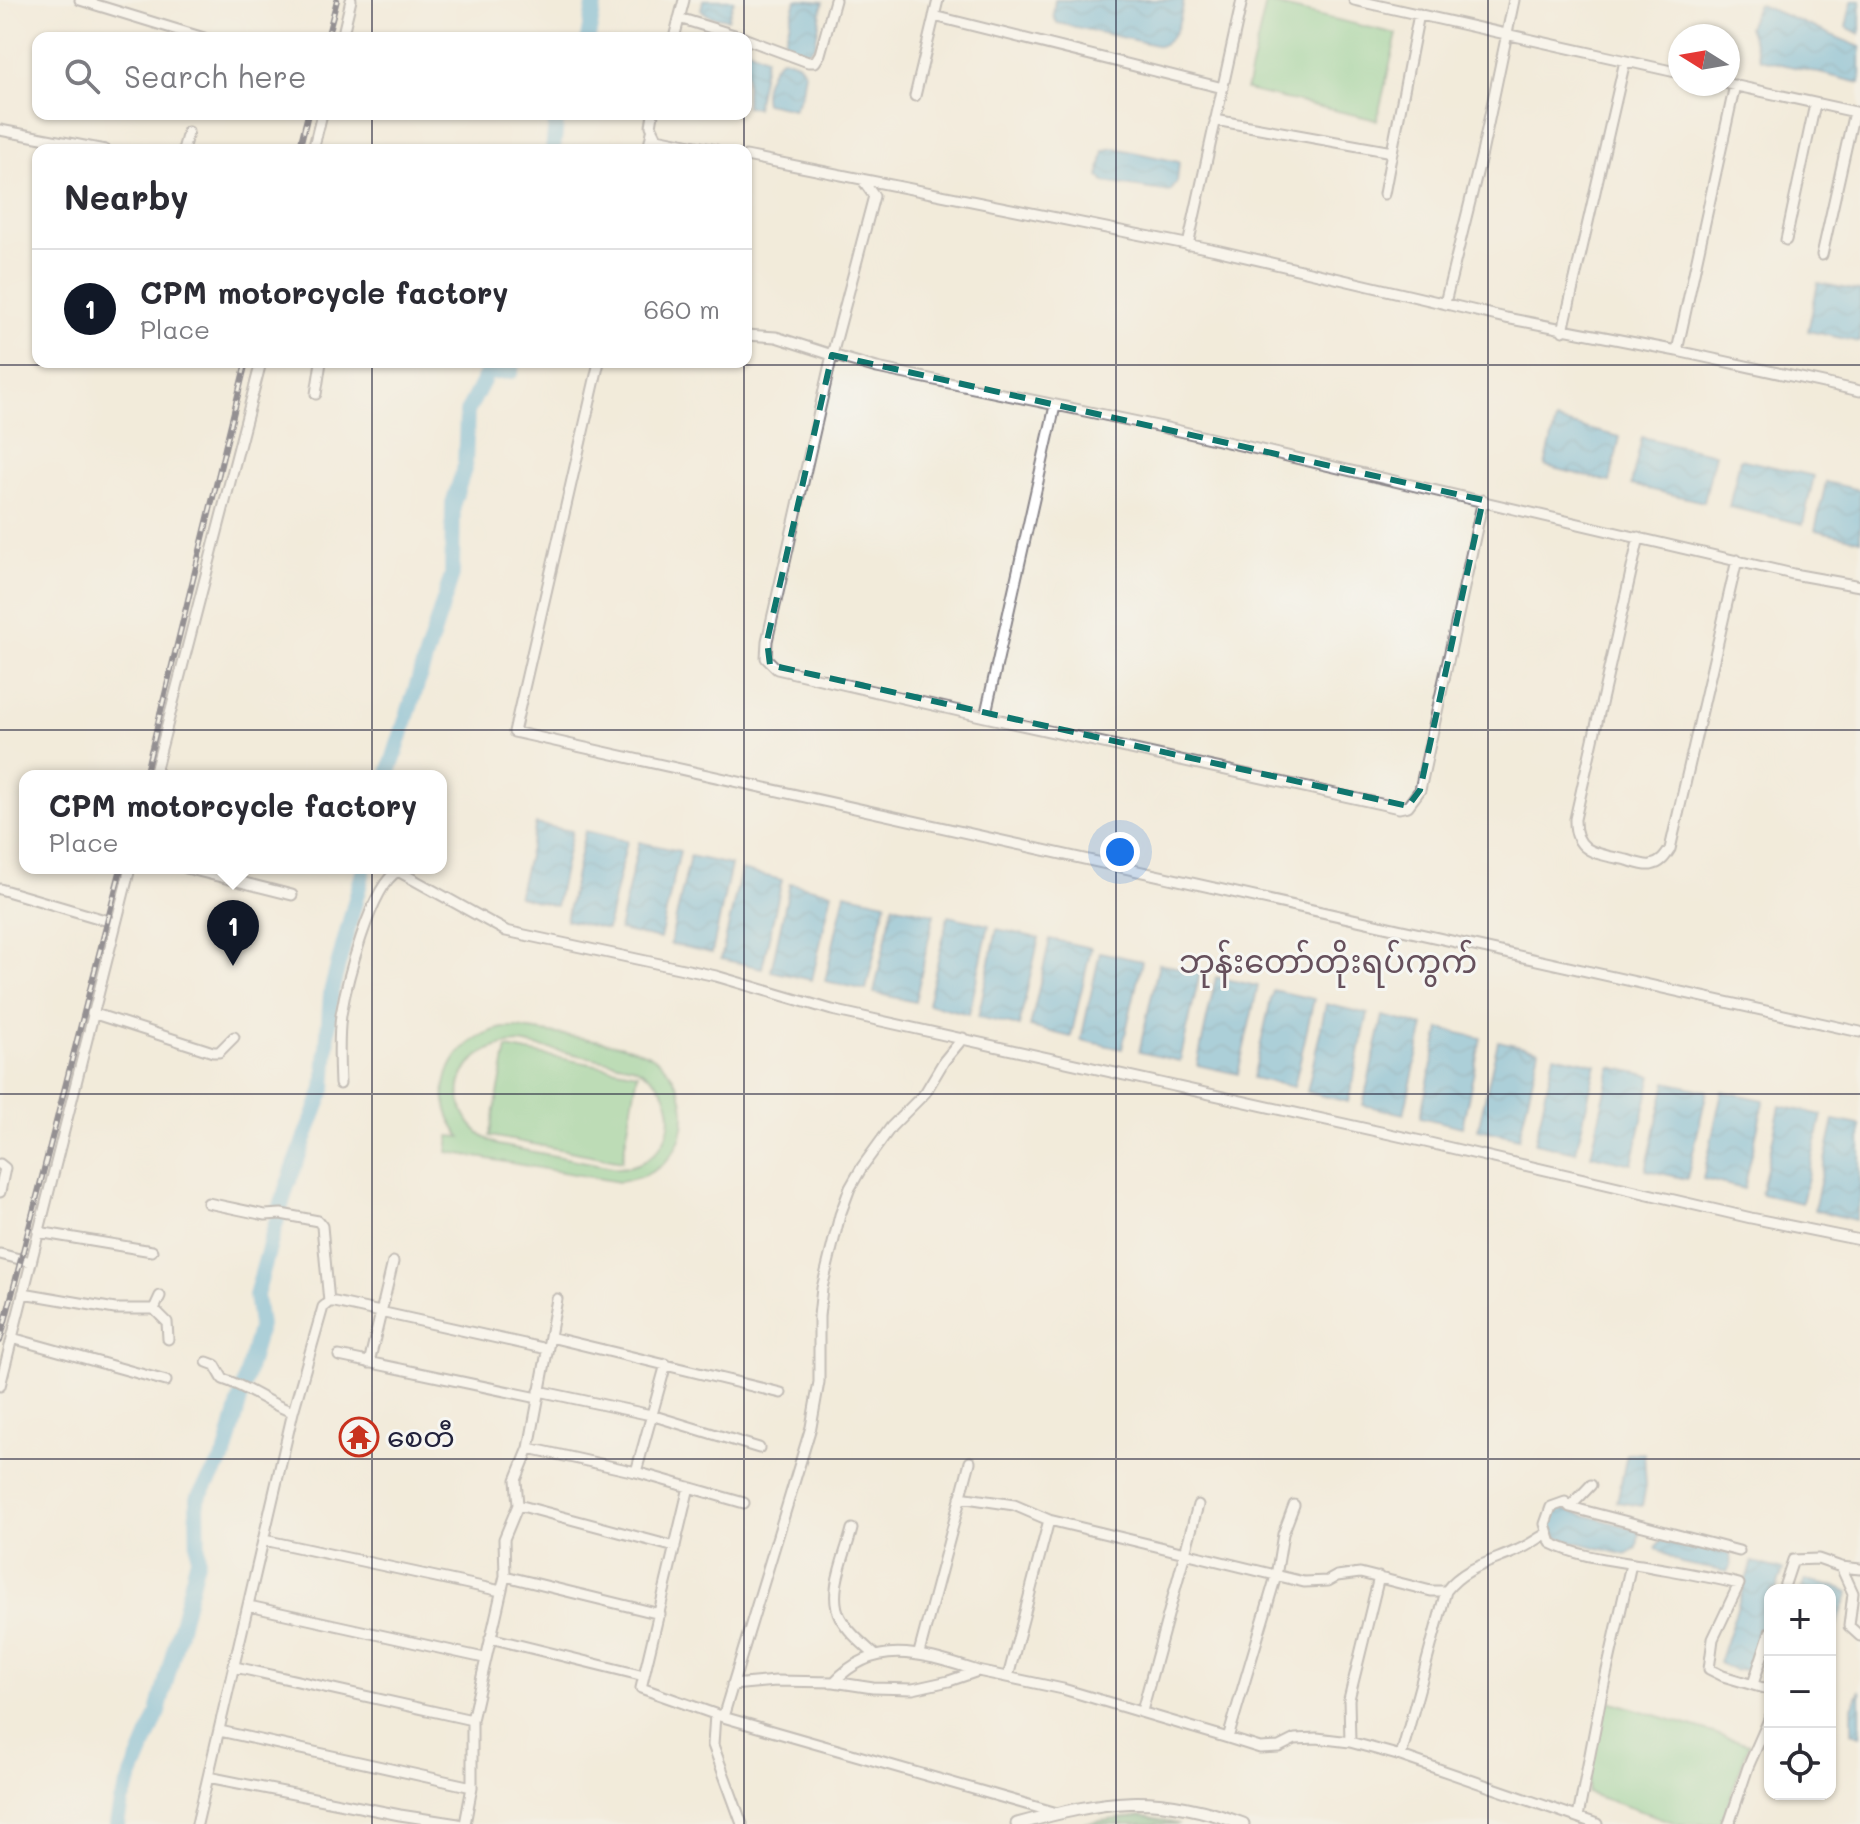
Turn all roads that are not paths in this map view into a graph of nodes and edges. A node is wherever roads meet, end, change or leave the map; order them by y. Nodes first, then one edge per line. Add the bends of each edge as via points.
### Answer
1 (80, 0) edge
2 (351, 0) edge
3 (684, 0) edge
4 (835, 0) edge
5 (938, 0) edge
6 (1241, 0) edge
7 (1354, 0) edge
8 (1514, 0) edge
9 (1419, 14) junction
10 (934, 16) junction
11 (679, 18) junction
12 (184, 32) edge
13 (343, 32) edge
14 (676, 32) edge
15 (725, 32) edge
16 (1507, 33) junction
17 (752, 41) edge
18 (1625, 61) junction
19 (1668, 70) edge
20 (1740, 87) edge
21 (1223, 88) junction
22 (915, 96) dead end
23 (1730, 96) edge
24 (1815, 104) junction
25 (1857, 113) edge
26 (320, 120) edge
27 (653, 120) edge
28 (1215, 120) junction
29 (0, 130) edge
30 (188, 132) dead end
31 (652, 132) junction
32 (74, 144) edge
33 (185, 144) edge
34 (314, 144) edge
35 (649, 144) edge
36 (686, 144) edge
37 (1392, 152) junction
38 (752, 157) edge
39 (862, 179) junction
40 (1384, 194) dead end
41 (1786, 240) dead end
42 (1188, 245) junction
43 (1822, 255) dead end
44 (1445, 303) junction
45 (1563, 331) junction
46 (752, 335) edge
47 (1677, 351) junction
48 (832, 355) junction
49 (259, 368) edge
50 (320, 368) edge
51 (598, 368) edge
52 (1860, 391) edge
53 (316, 394) dead end
54 (1055, 406) junction
55 (1483, 500) junction
56 (1639, 537) junction
57 (1737, 560) junction
58 (1860, 586) edge
59 (985, 717) junction
60 (156, 770) edge
61 (128, 874) edge
62 (210, 874) edge
63 (394, 874) edge
64 (403, 874) edge
65 (0, 889) edge
66 (292, 895) dead end
67 (115, 923) junction
68 (92, 1013) junction
69 (1860, 1032) edge
70 (234, 1037) dead end
71 (963, 1038) junction
72 (340, 1084) dead end
73 (0, 1164) edge
74 (0, 1192) edge
75 (208, 1203) dead end
76 (38, 1232) junction
77 (1860, 1240) edge
78 (152, 1251) dead end
79 (0, 1254) edge
80 (31, 1262) junction
81 (393, 1262) dead end
82 (23, 1293) junction
83 (160, 1296) dead end
84 (557, 1299) dead end
85 (329, 1302) junction
86 (154, 1309) junction
87 (380, 1312) junction
88 (550, 1337) junction
89 (12, 1338) junction
90 (168, 1339) dead end
91 (547, 1349) junction
92 (339, 1356) dead end
93 (207, 1362) dead end
94 (369, 1363) junction
95 (666, 1364) junction
96 (166, 1381) dead end
97 (0, 1386) edge
98 (781, 1393) dead end
99 (539, 1394) junction
100 (293, 1412) junction
101 (651, 1415) junction
102 (529, 1448) junction
103 (759, 1448) dead end
104 (970, 1462) dead end
105 (636, 1472) junction
106 (1591, 1485) dead end
107 (689, 1487) junction
108 (960, 1497) junction
109 (744, 1503) dead end
110 (518, 1505) junction
111 (1198, 1505) dead end
112 (1294, 1505) dead end
113 (1570, 1507) junction
114 (1049, 1520) junction
115 (852, 1529) dead end
116 (1546, 1534) junction
117 (264, 1540) junction
118 (675, 1547) junction
119 (1739, 1551) dead end
120 (1185, 1555) junction
121 (1631, 1564) junction
122 (1841, 1567) junction
123 (1860, 1569) edge
124 (505, 1576) junction
125 (1276, 1576) junction
126 (1379, 1577) junction
127 (1785, 1584) edge
128 (501, 1591) junction
129 (1446, 1591) junction
130 (249, 1606) junction
131 (660, 1614) junction
132 (1860, 1636) edge
133 (490, 1638) junction
134 (1764, 1650) edge
135 (919, 1653) junction
136 (875, 1655) junction
137 (484, 1658) junction
138 (235, 1667) junction
139 (978, 1671) junction
140 (644, 1676) junction
141 (1008, 1677) junction
142 (834, 1682) junction
143 (1753, 1684) junction
144 (732, 1685) junction
145 (1764, 1688) edge
146 (1142, 1711) junction
147 (719, 1716) junction
148 (472, 1720) junction
149 (1765, 1728) edge
150 (220, 1731) junction
151 (1228, 1738) junction
152 (1350, 1742) junction
153 (1401, 1756) junction
154 (208, 1777) junction
155 (472, 1787) junction
156 (1057, 1813) junction
157 (1578, 1817) junction
158 (397, 1820) edge
159 (197, 1824) edge
160 (458, 1824) edge
161 (465, 1824) edge
162 (742, 1824) edge
163 (1017, 1824) edge
164 (1243, 1824) edge
165 (1597, 1824) edge
166 (1729, 1824) edge

1 - 12 street
2 - 13 street
3 - 11 street
4 - 17 street via 815,62
5 - 10 street
6 - 21 street
7 - 9 street
8 - 16 street
9 - 16 street
9 - 37 street
10 - 21 street
10 - 22 street
11 - 14 street
11 - 15 street
16 - 18 street
16 - 44 street
18 - 19 street
18 - 45 street
20 - 24 street
21 - 28 street
23 - 47 street
24 - 25 street
24 - 41 street
25 - 43 street
26 - 34 street
27 - 31 street
28 - 37 street
28 - 42 street
29 - 32 street
30 - 33 street
31 - 35 street
31 - 36 street via 657,138
37 - 40 street
38 - 39 street
39 - 42 street
39 - 48 street via 874,196
42 - 44 street
44 - 45 street
45 - 47 street
46 - 48 street via 776,337
47 - 52 street
48 - 54 street
48 - 59 street via 766,658 777,669
49 - 60 street
50 - 53 street
51 - 69 street via 514,732
54 - 55 street
54 - 59 street
55 - 56 street
55 - 59 street via 1420,790 1408,806
56 - 57 street
56 - 57 street via 1575,832 1590,852 1649,866 1670,849
57 - 58 street
61 - 67 street
62 - 66 street
63 - 72 street via 379,896 347,983
64 - 71 street via 506,931 716,976 832,1010
65 - 67 street
67 - 68 street
68 - 70 street via 213,1052
68 - 76 street
71 - 77 street
71 - 144 street via 862,1167 840,1215 822,1288 816,1403
73 - 74 street via 5,1173
75 - 85 street via 318,1221
76 - 78 street
76 - 80 street
79 - 80 street
80 - 82 street
81 - 87 street
82 - 86 street via 115,1309
82 - 89 street
83 - 86 street
84 - 88 street
85 - 87 street
85 - 100 street via 320,1313
86 - 90 street via 167,1322
87 - 91 street
87 - 94 street
88 - 91 street
88 - 95 street
89 - 96 street
89 - 97 street
91 - 99 street
92 - 94 street
93 - 100 street via 215,1365 220,1377
94 - 99 street
95 - 98 street
95 - 101 street
99 - 101 street
99 - 102 street
100 - 117 street
101 - 103 street
101 - 105 street
102 - 105 street
102 - 110 street via 516,1480
104 - 108 street
105 - 107 street
106 - 113 street
107 - 109 street
107 - 118 street
108 - 114 street via 1014,1505
108 - 135 street
110 - 118 street
110 - 124 street via 504,1539
111 - 120 street
112 - 125 street
113 - 116 street via 1565,1502 1551,1507
113 - 119 street
114 - 120 street
114 - 141 street
115 - 136 street via 836,1592 839,1615
116 - 121 street via 1557,1546
116 - 129 street via 1480,1564
117 - 128 street
117 - 130 street
118 - 131 street
120 - 125 street
120 - 146 street
121 - 143 street via 1739,1584 1713,1639 1709,1669
121 - 157 street
122 - 123 street
122 - 127 street via 1818,1559 1793,1560
122 - 132 street via 1853,1593 1849,1626
124 - 128 street
124 - 131 street
125 - 126 street via 1304,1582 1348,1573
125 - 151 street
126 - 129 street
126 - 152 street via 1349,1699
128 - 133 street
129 - 153 street
130 - 137 street
130 - 138 street
131 - 140 street
133 - 137 street
133 - 140 street
134 - 143 street
135 - 136 street
135 - 139 street
136 - 142 street via 846,1669
137 - 148 street
138 - 148 street
138 - 150 street
139 - 141 street
139 - 142 street via 913,1689
140 - 147 street via 641,1688
141 - 146 street
142 - 144 street
143 - 145 street
144 - 147 street
146 - 151 street
147 - 156 street
147 - 162 street via 713,1745
148 - 155 street
149 - 166 street
150 - 154 street
150 - 155 street
151 - 152 street via 1260,1748 1295,1739
152 - 153 street
153 - 157 street
154 - 158 street
154 - 159 street
155 - 161 street
156 - 163 street
156 - 164 street via 1108,1803 1152,1802 1206,1810
157 - 165 street
158 - 160 street

